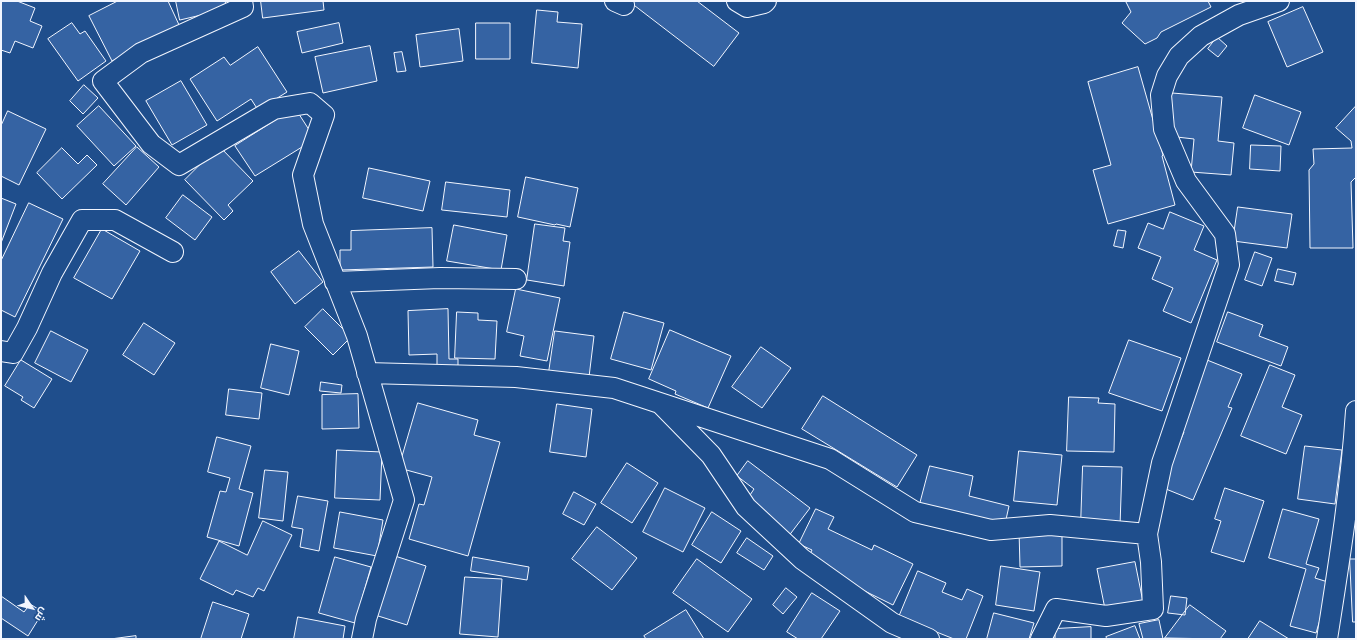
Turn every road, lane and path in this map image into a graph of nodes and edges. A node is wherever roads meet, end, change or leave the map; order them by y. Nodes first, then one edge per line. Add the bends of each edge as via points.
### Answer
1 (242, 1) edge
2 (737, 1) edge
3 (766, 1) edge
4 (1279, 1) edge
5 (173, 252) dead end
6 (516, 279) dead end
7 (335, 282) junction
8 (1, 351) edge
9 (367, 373) junction
10 (661, 403) junction
11 (1356, 411) edge
12 (1146, 534) junction
13 (1349, 541) edge
14 (362, 639) edge
15 (930, 639) edge
16 (1041, 639) edge
17 (1327, 639) edge

1 - 7 street via 243,7 141,53 103,81 151,144 179,165 274,109 310,103 324,115 303,175 312,224
2 - 3 street via 747,6
4 - 12 street via 1239,15 1201,36 1179,56 1167,76 1161,95 1164,129 1186,181 1225,234 1229,265 1162,463
5 - 8 street via 114,220 82,220 52,273 13,353
6 - 7 street via 440,278
7 - 9 street via 357,336
9 - 10 street via 516,377 614,388
9 - 14 street via 404,500 366,618
10 - 12 street via 830,459 915,512 991,530 1050,525
10 - 15 street via 710,455 746,507 802,559 892,623
11 - 13 street
12 - 16 street via 1152,562 1153,609 1106,616 1056,609
13 - 17 street

